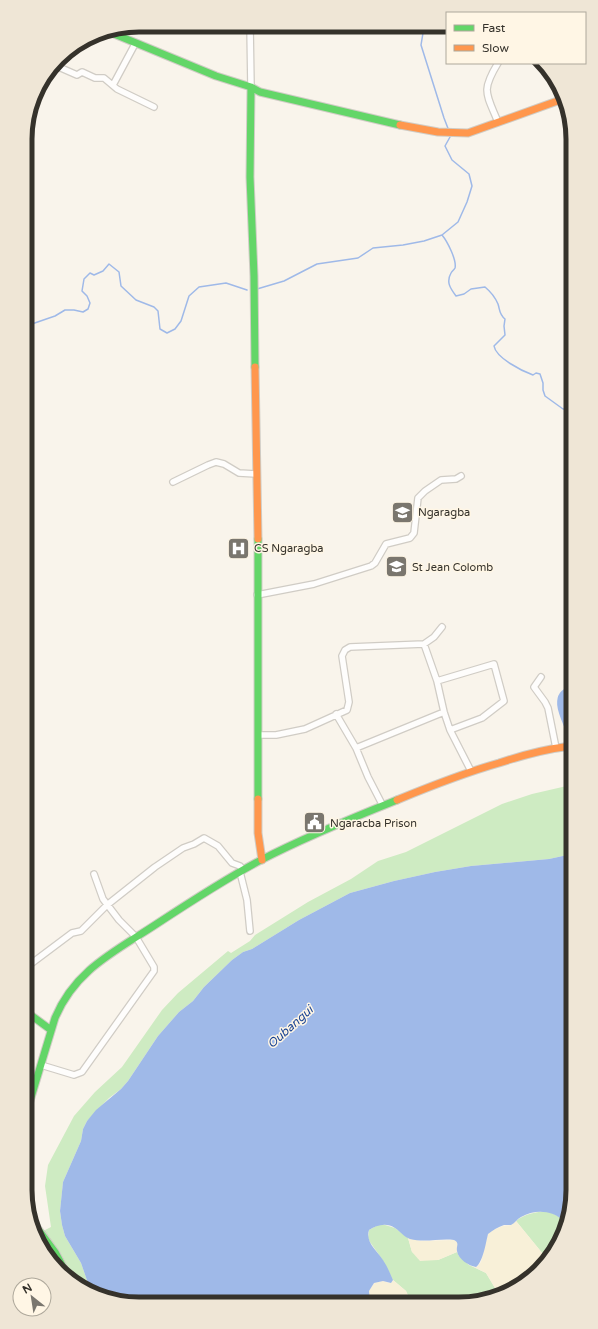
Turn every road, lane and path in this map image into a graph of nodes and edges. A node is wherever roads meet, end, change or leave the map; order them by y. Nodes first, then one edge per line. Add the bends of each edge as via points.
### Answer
1 (250, 32) edge
2 (115, 35) edge
3 (135, 44) junction
4 (497, 64) edge
5 (61, 68) dead end
6 (113, 85) junction
7 (251, 87) junction
8 (559, 100) edge
9 (154, 107) dead end
10 (498, 122) junction
11 (257, 474) junction
12 (461, 476) dead end
13 (173, 482) dead end
14 (258, 595) junction
15 (442, 627) dead end
16 (424, 644) junction
17 (541, 677) dead end
18 (437, 682) junction
19 (444, 712) junction
20 (336, 714) junction
21 (450, 730) junction
22 (258, 735) junction
23 (566, 746) edge
24 (558, 747) junction
25 (356, 748) junction
26 (471, 771) junction
27 (383, 806) junction
28 (262, 860) junction
29 (241, 871) junction
30 (94, 874) dead end
31 (107, 906) junction
32 (250, 931) dead end
33 (136, 937) junction
34 (32, 963) edge
35 (32, 1016) edge
36 (52, 1030) junction
37 (41, 1065) junction
38 (32, 1094) edge
39 (41, 1233) edge
40 (61, 1263) edge

1 - 7 street
2 - 3 main road
3 - 6 street
3 - 7 main road
4 - 10 street via 491,75 487,95
5 - 6 street via 77,75 82,72 95,78 102,77
6 - 9 street
7 - 10 main road via 268,94 442,134 468,133
7 - 11 main road via 250,177
8 - 10 main road
11 - 13 street via 239,474 216,462
11 - 14 main road
12 - 14 street via 441,480 418,498 414,533 410,538 386,544 371,566 314,584
14 - 22 main road
15 - 16 street
16 - 18 street
16 - 20 street via 350,647 345,650 342,656 349,702 347,710
17 - 24 street via 534,687 548,708
18 - 19 street
18 - 21 street via 494,664 504,701 482,718
19 - 21 street
19 - 25 street
20 - 22 street via 305,729 276,735
20 - 25 street
21 - 26 street
22 - 28 main road via 258,833
23 - 24 main road
24 - 26 main road
25 - 27 street
26 - 27 main road
27 - 28 main road
28 - 29 main road
29 - 31 street via 240,866 232,863 218,846 204,838 183,848 155,867
29 - 32 street
29 - 33 main road
30 - 31 street
31 - 33 street
31 - 34 street via 81,930 72,933
33 - 36 main road via 86,973 74,985 60,1006
33 - 37 street via 154,971 90,1062 82,1072 74,1075
35 - 36 main road
36 - 37 main road
37 - 38 main road
39 - 40 main road

